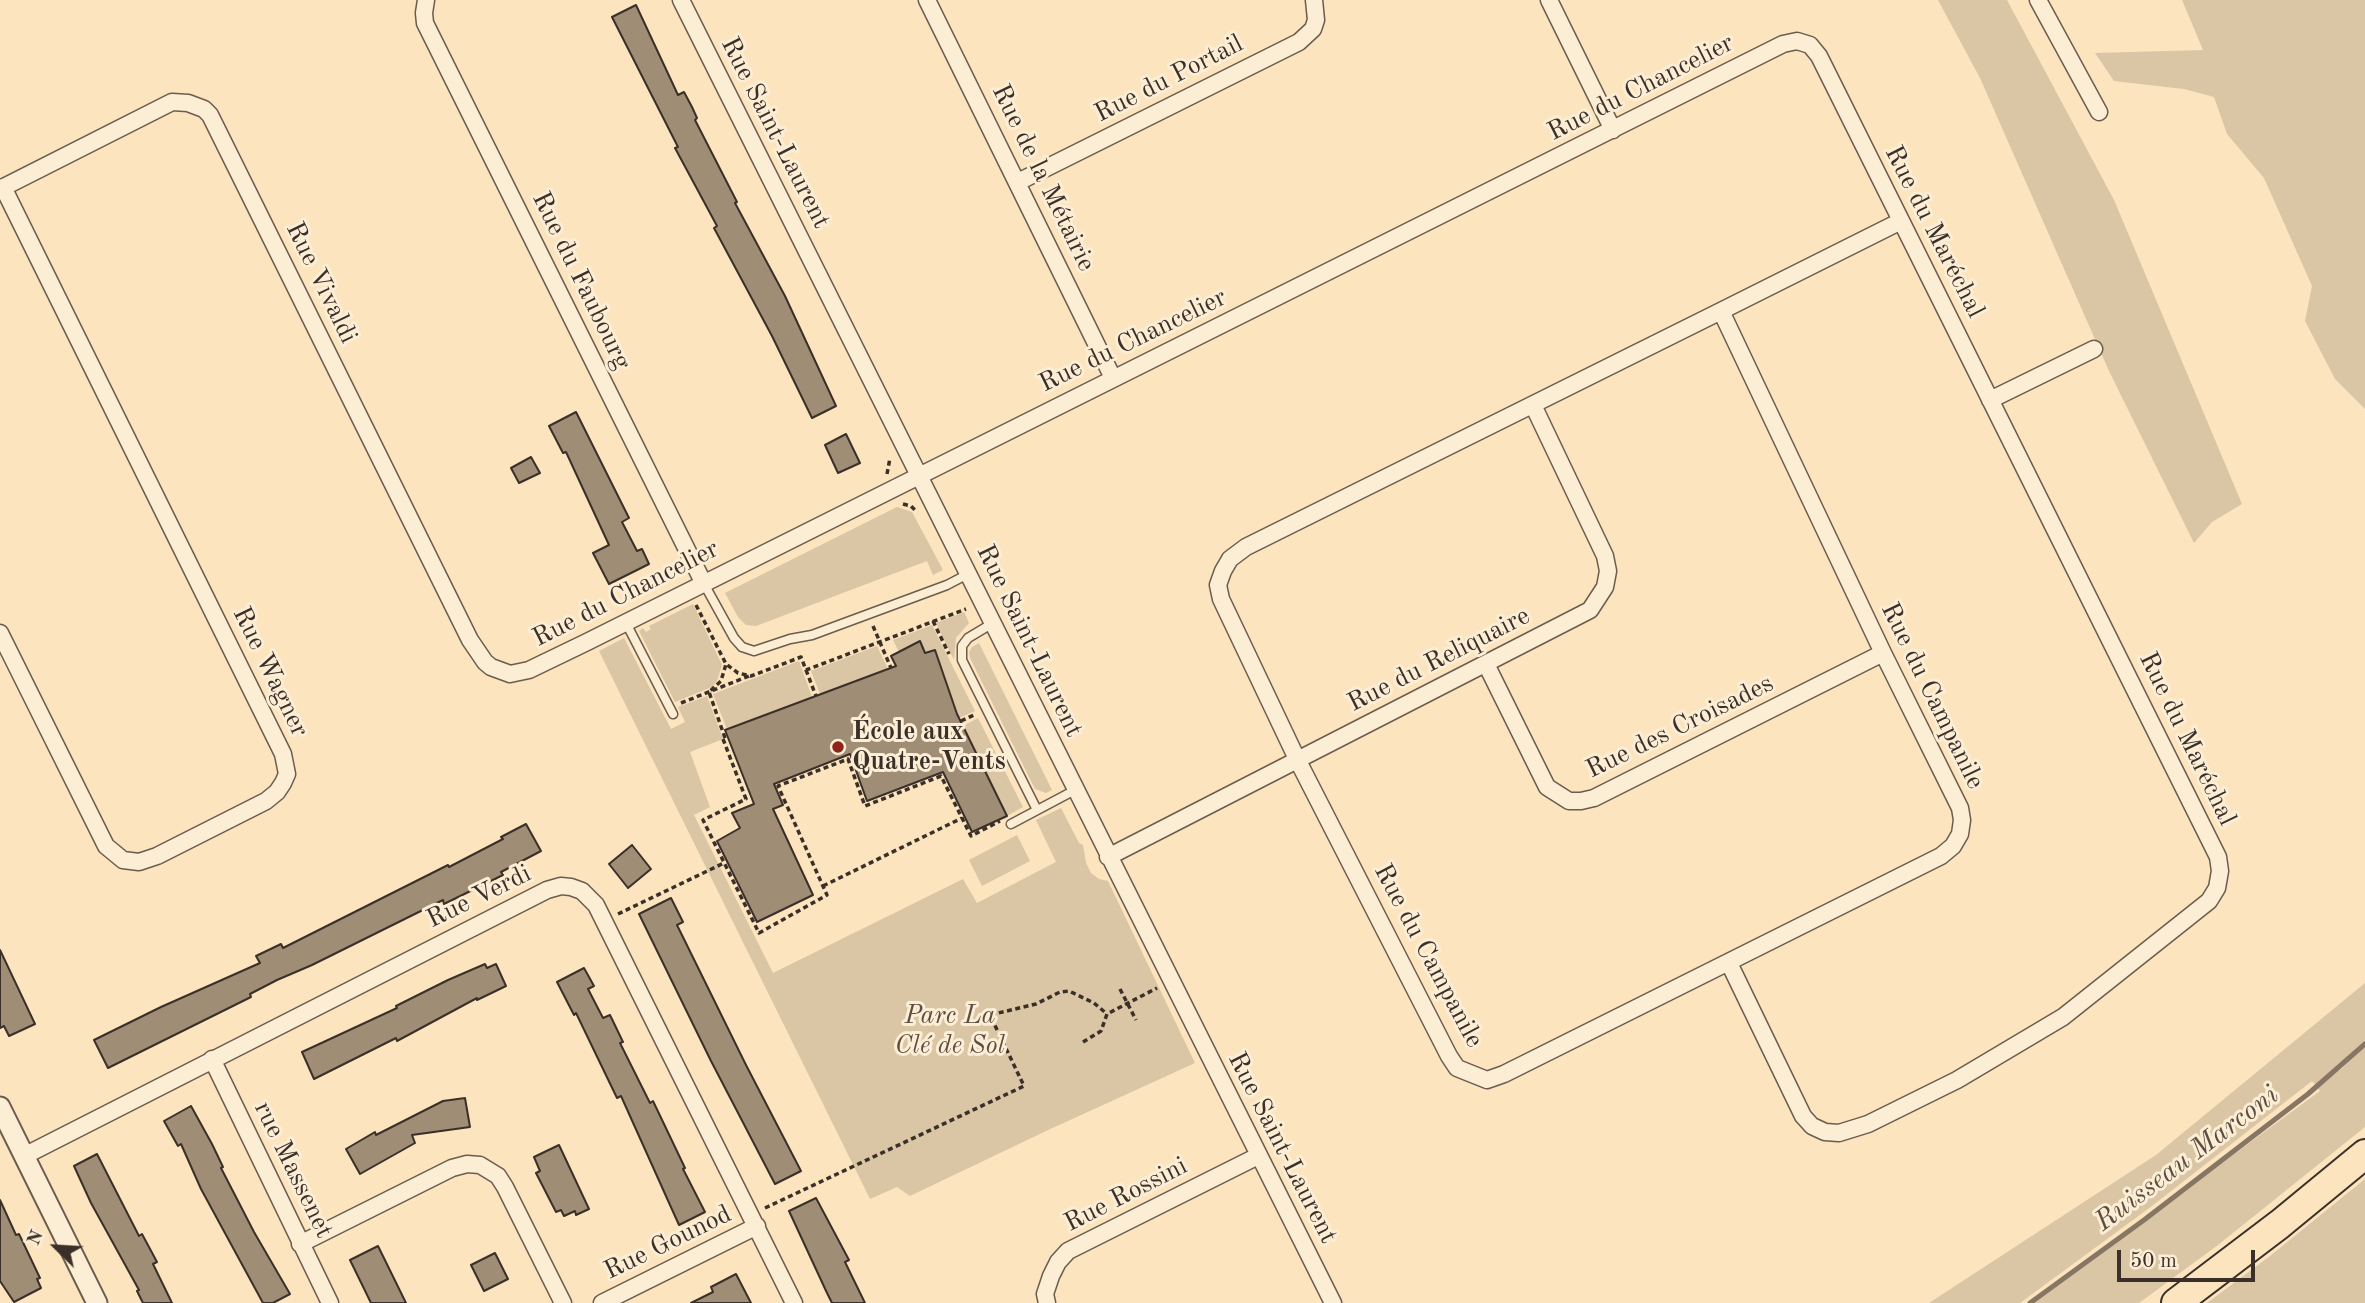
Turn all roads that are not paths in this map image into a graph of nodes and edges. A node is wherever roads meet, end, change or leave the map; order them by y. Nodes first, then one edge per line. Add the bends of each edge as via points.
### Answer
1 (426, 0) edge
2 (681, 0) edge
3 (927, 0) edge
4 (1314, 0) edge
5 (1549, 0) edge
6 (2038, 0) edge
7 (1783, 44) joint
8 (2099, 112) dead end
9 (1613, 130) junction
10 (1018, 182) junction
11 (2, 188) edge
12 (1901, 221) junction
13 (1721, 310) junction
14 (2094, 349) dead end
15 (1114, 378) junction
16 (1990, 400) junction
17 (1533, 405) junction
18 (920, 475) junction
19 (968, 574) junction
20 (703, 582) junction
21 (625, 621) junction
22 (993, 623) junction
23 (0, 633) edge
24 (1883, 653) junction
25 (1486, 664) junction
26 (503, 672) joint
27 (673, 714) dead end
28 (1297, 759) junction
29 (1075, 790) junction
30 (1037, 810) junction
31 (1007, 822) road end
32 (1108, 856) junction
33 (1729, 963) junction
34 (212, 1059) junction
35 (0, 1107) edge
36 (2365, 1154) edge
37 (24, 1156) junction
38 (1258, 1156) junction
39 (757, 1226) junction
40 (300, 1244) junction
41 (97, 1303) edge
42 (330, 1303) edge
43 (563, 1303) edge
44 (602, 1303) edge
45 (794, 1303) edge
46 (1047, 1303) edge
47 (1333, 1303) edge
48 (2176, 1303) edge

1 - 20 street, Rue du Faubourg via 425,23
2 - 18 street, Rue Saint-Laurent
3 - 10 street, Rue de la Métairie
4 - 10 street, Rue du Portail via 1316,20 1299,42
5 - 9 street
6 - 8 street
7 - 9 street, Rue du Chancelier
7 - 12 street, Rue du Maréchal via 1797,41 1815,50
9 - 15 street, Rue du Chancelier
10 - 15 street, Rue de la Métairie
11 - 23 street, Rue Wagner via 284,754 287,774 283,783 265,801 157,856 139,862 123,860 106,846
11 - 26 street, Rue Vivaldi via 172,102 204,109 470,640 485,662
12 - 13 street, Rue du Campanile
12 - 16 street, Rue du Maréchal
13 - 17 street, Rue du Campanile
13 - 24 street, Rue du Campanile
14 - 16 street
15 - 18 street, Rue du Chancelier
16 - 33 street, Rue du Maréchal via 2218,857 2217,888 2209,901 2063,1017 1957,1080 1868,1124 1839,1133 1812,1126 1803,1116
17 - 25 street, Rue du Reliquaire via 1608,571 1605,587 1590,610
17 - 28 street, Rue du Campanile via 1230,559 1219,585 1221,599
18 - 19 street, Rue Saint-Laurent
18 - 20 street, Rue du Chancelier
19 - 20 lane via 812,635 759,650 743,648 734,638
19 - 22 street, Rue Saint-Laurent
20 - 21 street, Rue du Chancelier
21 - 26 street, Rue du Chancelier via 529,670
21 - 27 lane
22 - 29 street, Rue Saint-Laurent
22 - 30 lane via 968,638 961,656
24 - 25 street, Rue des Croisades via 1581,801 1569,801 1547,787
24 - 33 street, Rue du Campanile via 1960,808 1960,834 1941,856
25 - 28 street, Rue du Reliquaire
28 - 32 street, Rue du Reliquaire
28 - 33 street, Rue du Campanile via 1457,1068 1487,1080 1504,1074
29 - 30 lane
29 - 32 street, Rue Saint-Laurent
30 - 31 lane
32 - 38 street, Rue Saint-Laurent
34 - 37 street, Rue Verdi
34 - 39 street, Rue Verdi via 547,890 571,887 596,905
34 - 40 street, rue Massenet
35 - 37 street
36 - 48 highway
37 - 41 street
38 - 46 street, Rue Rossini via 1068,1251 1051,1276
38 - 47 street, Rue Saint-Laurent
39 - 44 street, Rue Gounod
39 - 45 street, Rue Verdi
40 - 42 street, rue Massenet
40 - 43 street via 452,1168 480,1166 498,1176 505,1187

